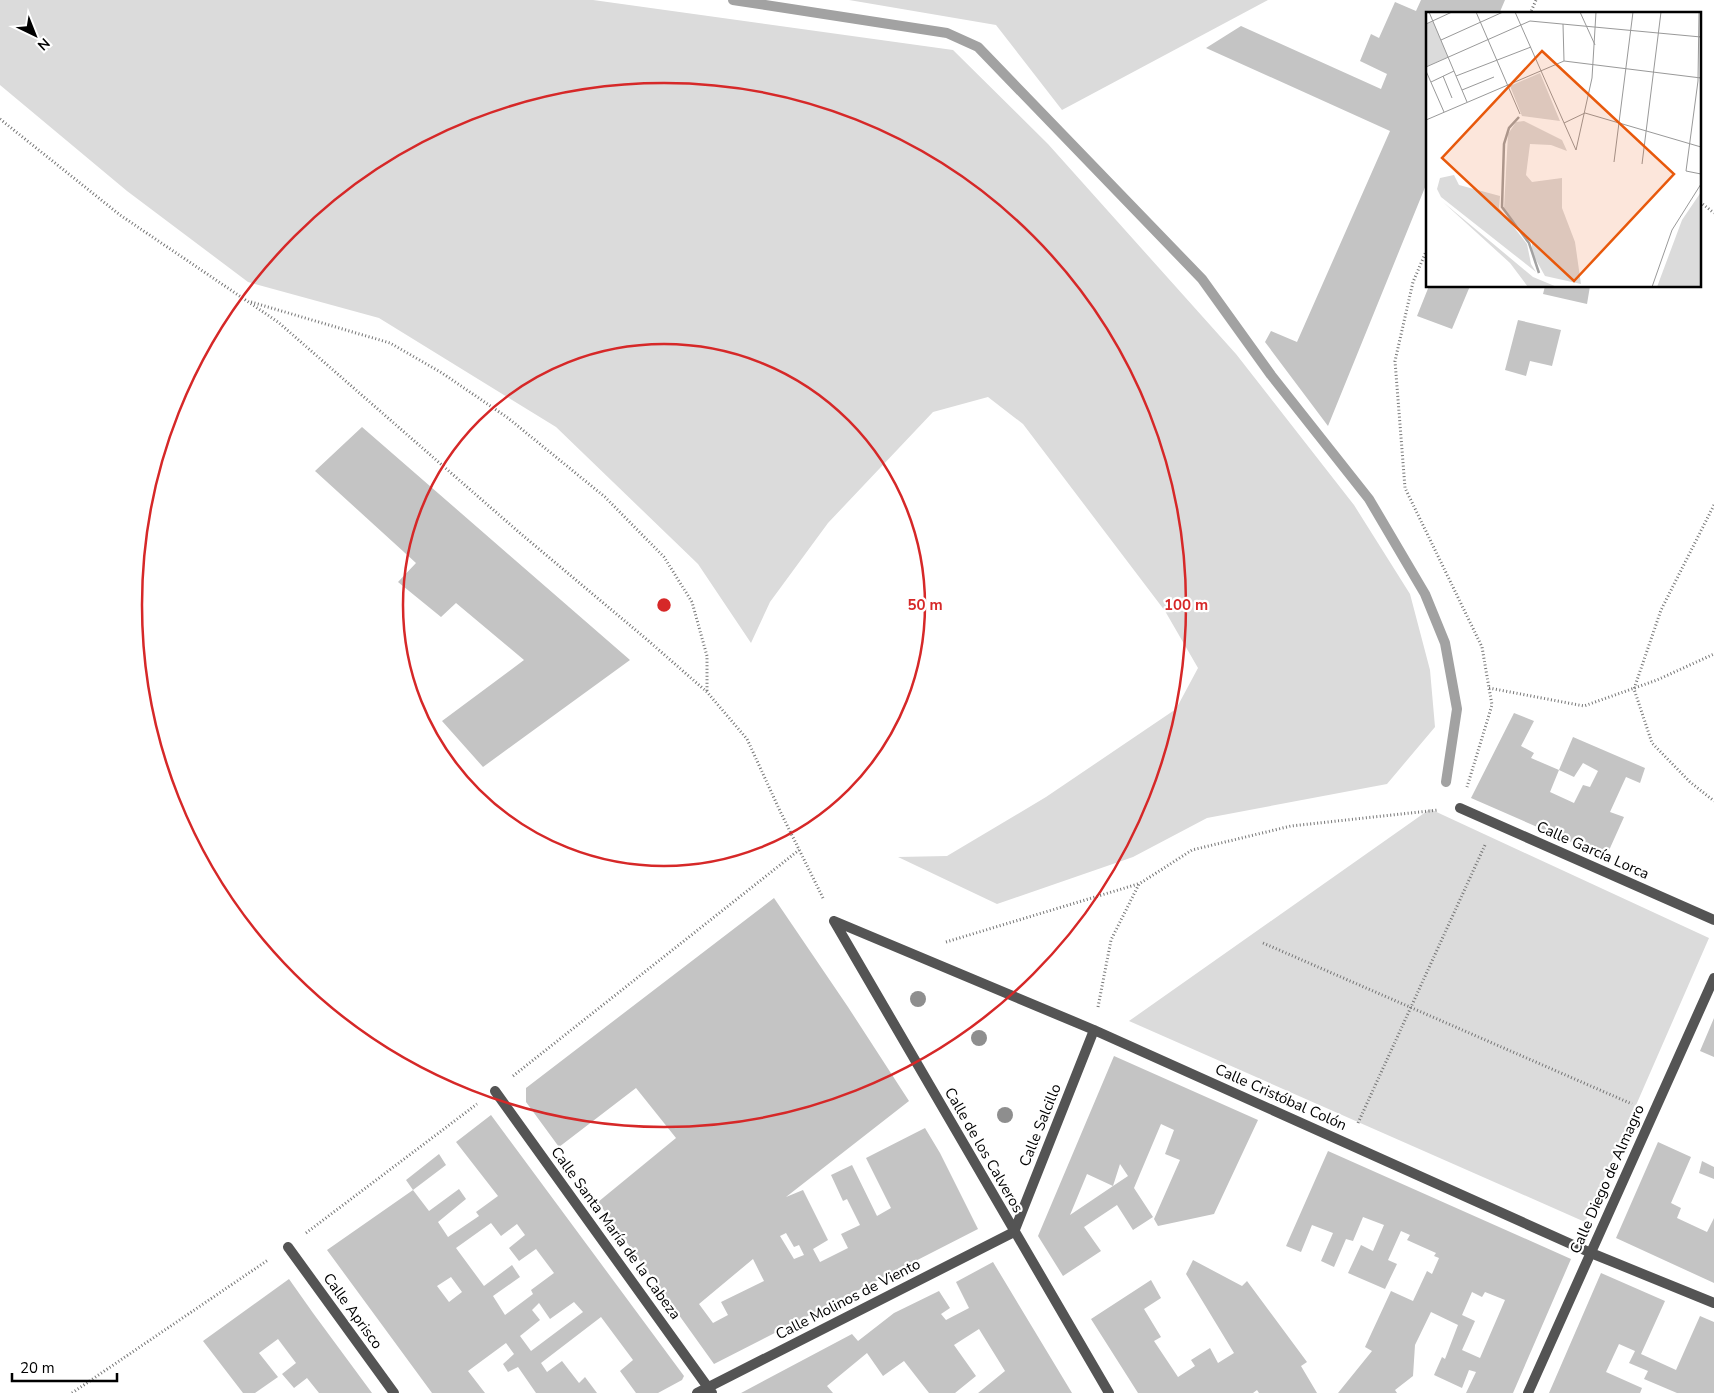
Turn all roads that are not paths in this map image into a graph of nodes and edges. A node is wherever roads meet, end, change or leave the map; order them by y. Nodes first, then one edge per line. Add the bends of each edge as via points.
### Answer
1 (1460, 808) road end
2 (1714, 920) edge
3 (834, 921) joint
4 (1714, 978) edge
5 (1094, 1030) junction
6 (495, 1091) road end
7 (1014, 1232) junction
8 (288, 1247) road end
9 (1591, 1253) junction
10 (1714, 1304) edge
11 (710, 1390) edge
12 (394, 1393) edge
13 (697, 1393) edge
14 (1109, 1393) edge
15 (1528, 1393) edge

1 - 2 street, Calle García Lorca
3 - 5 street, Calle Cristóbal Colón
3 - 7 street, Calle de los Calveros
4 - 9 street, Calle Diego de Almagro
5 - 7 street, Calle Salcillo
5 - 9 street, Calle Cristóbal Colón
6 - 11 street, Calle Santa María de la Cabeza
7 - 11 street, Calle Molinos de Viento
7 - 14 street, Calle de los Calveros
8 - 12 street, Calle Aprisco
9 - 10 street, Calle Cristóbal Colón
9 - 15 street, Calle Diego de Almagro
11 - 13 street, Calle Molinos de Viento

